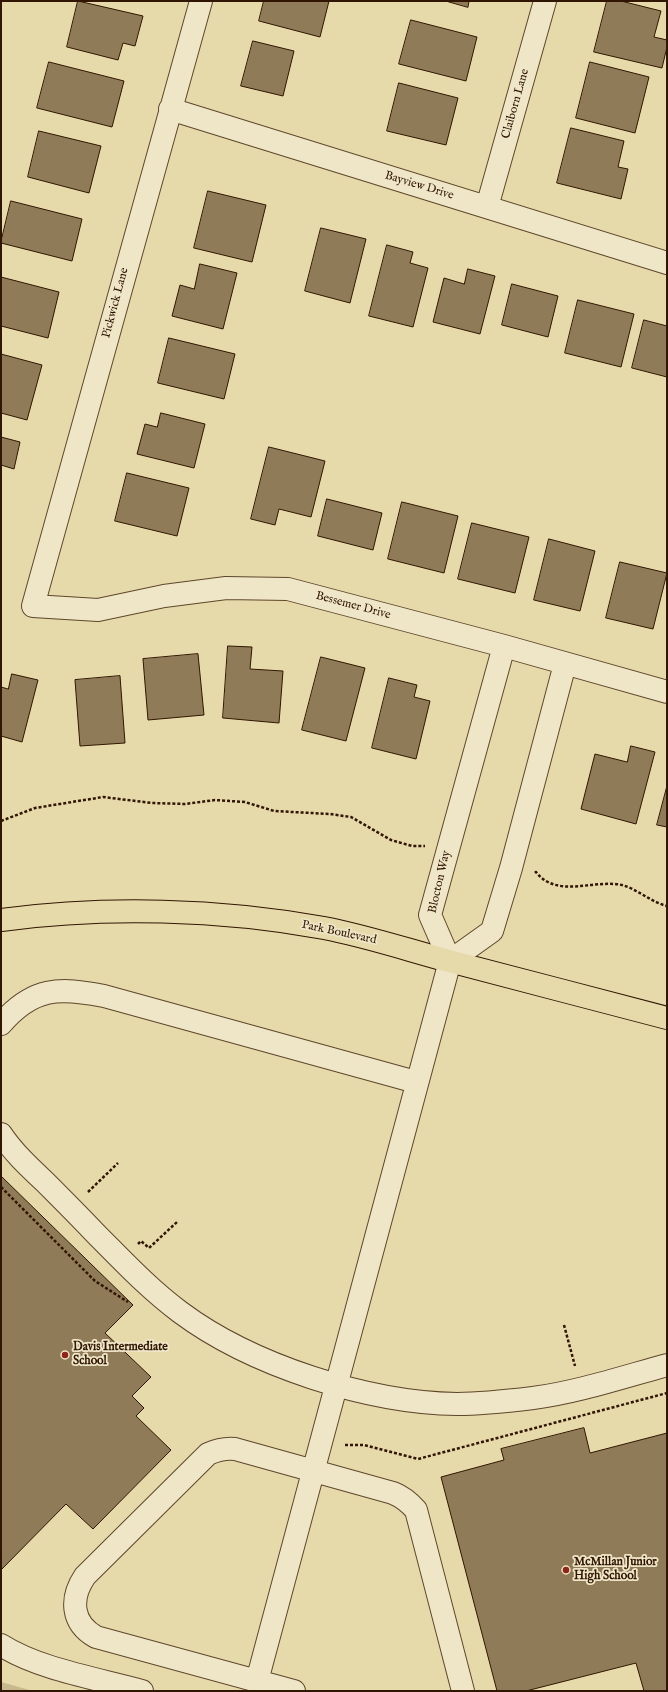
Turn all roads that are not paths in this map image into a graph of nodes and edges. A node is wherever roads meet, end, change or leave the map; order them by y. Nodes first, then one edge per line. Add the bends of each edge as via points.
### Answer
1 (201, 1) edge
2 (545, 1) edge
3 (170, 109) junction
4 (487, 207) junction
5 (667, 263) edge
6 (33, 606) joint
7 (504, 646) junction
8 (566, 664) junction
9 (667, 692) edge
10 (1, 920) edge
11 (450, 961) junction
12 (667, 1018) edge
13 (1, 1024) edge
14 (416, 1082) junction
15 (1, 1134) edge
16 (667, 1365) edge
17 (337, 1385) junction
18 (314, 1470) junction
19 (1, 1646) edge
20 (257, 1681) junction
21 (142, 1691) edge
22 (294, 1691) edge
23 (463, 1691) edge

1 - 3 street, Pickwick Lane
2 - 4 street, Claiborn Lane
3 - 4 street, Bayview Drive
3 - 6 street, Pickwick Lane
4 - 5 street, Bayview Drive
6 - 7 street, Bessemer Drive via 98,610 164,596 226,588 288,589
7 - 8 street, Bessemer Drive
7 - 11 street, Blocton Way via 430,915
8 - 9 street, Bessemer Drive
8 - 11 street via 492,931
10 - 11 main road, Park Boulevard via 59,914 141,911 242,917 325,928
11 - 12 main road, Park Boulevard
11 - 14 street
13 - 14 street via 16,1008 31,998 51,992 76,990
14 - 17 street
15 - 17 street via 21,1159 121,1259 182,1313 252,1355
16 - 17 street via 536,1398 484,1403 427,1402
17 - 18 street
18 - 20 street
18 - 20 street via 235,1449 226,1448 208,1454 85,1576 77,1589 75,1605 78,1621 96,1637
18 - 23 street via 393,1492 416,1510
19 - 21 street via 49,1666
20 - 22 street

